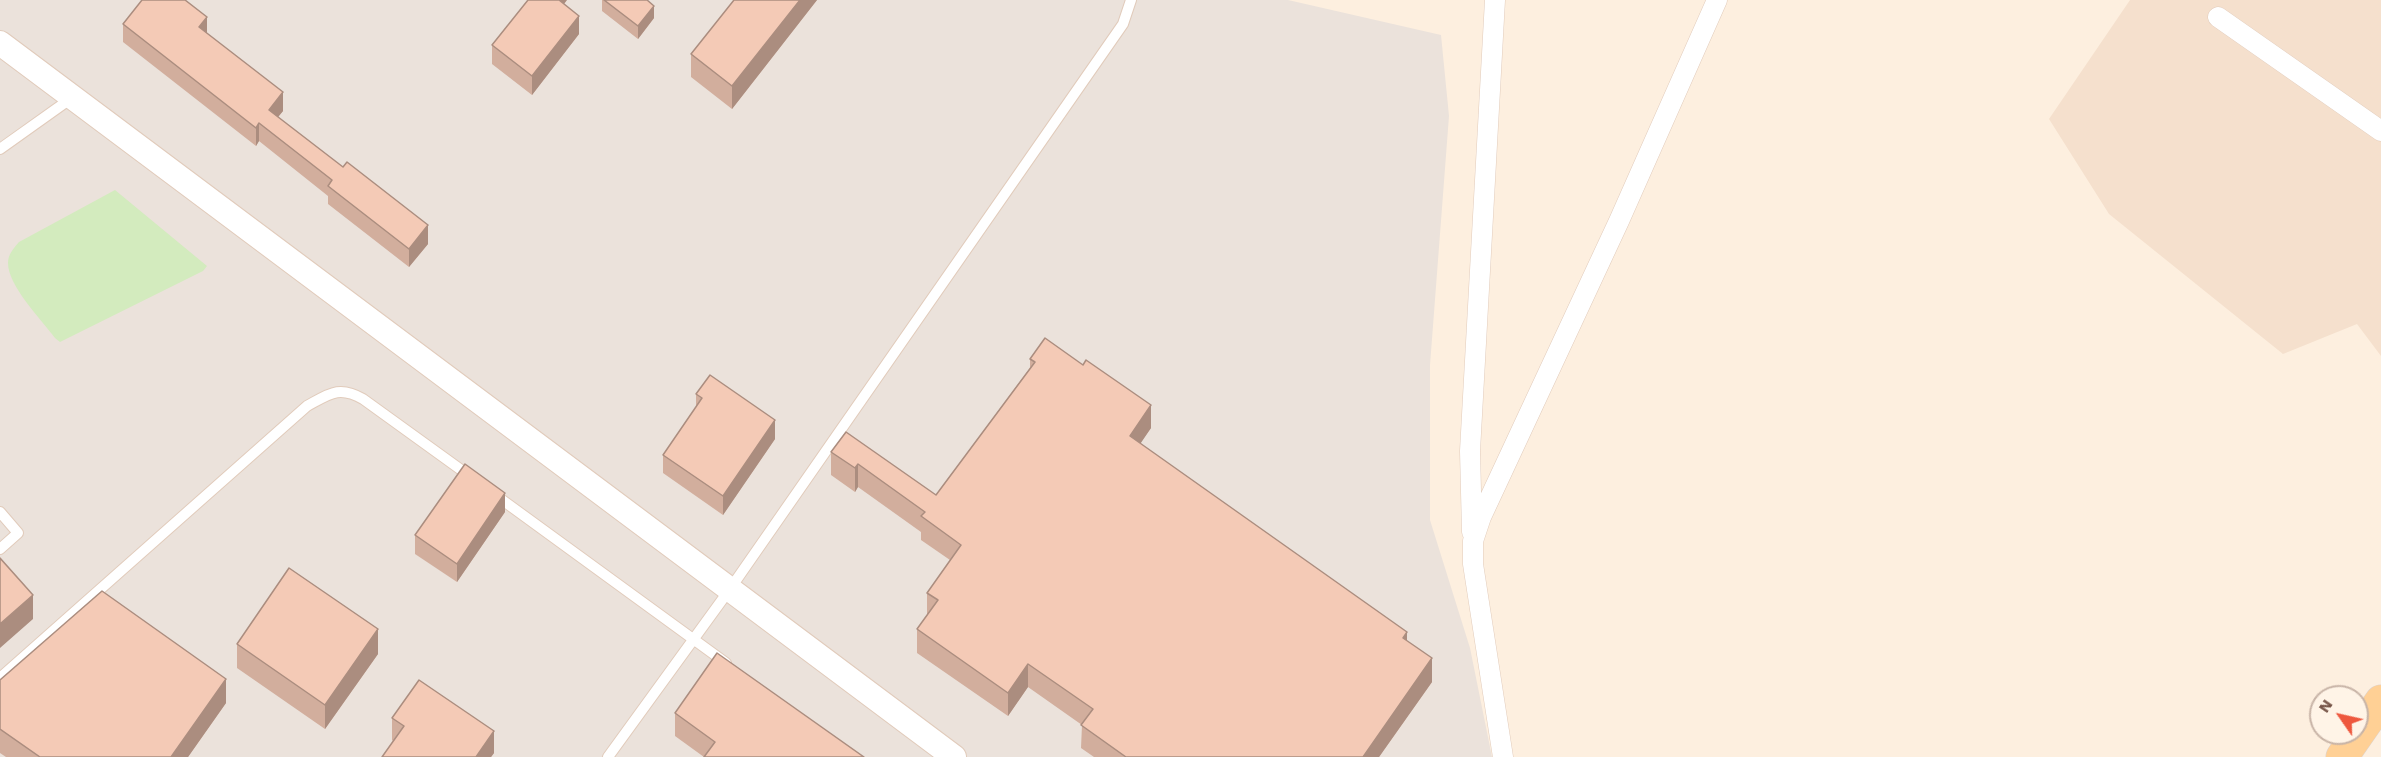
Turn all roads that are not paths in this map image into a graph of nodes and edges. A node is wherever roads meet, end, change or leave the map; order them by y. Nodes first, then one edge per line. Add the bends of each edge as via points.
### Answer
1 (1131, 0) edge
2 (1495, 0) edge
3 (1717, 0) edge
4 (2218, 17) dead end
5 (0, 43) edge
6 (73, 97) junction
7 (2381, 131) edge
8 (0, 149) edge
9 (476, 481) edge
10 (486, 488) edge
11 (0, 512) edge
12 (1473, 541) junction
13 (0, 549) edge
14 (730, 589) junction
15 (693, 639) junction
16 (736, 670) edge
17 (0, 678) edge
18 (2381, 701) edge
19 (608, 757) edge
20 (954, 757) edge
21 (1503, 757) edge
22 (2342, 757) edge

1 - 14 lane via 1123,24
2 - 12 street via 1470,451
3 - 12 street
4 - 7 street
5 - 6 street
6 - 8 lane
6 - 14 street
9 - 17 lane via 363,399 344,391 332,392 307,406
10 - 15 lane
11 - 13 lane via 18,533
12 - 21 street via 1473,564
14 - 15 lane
14 - 20 street
15 - 16 lane
15 - 19 lane
18 - 22 main road

